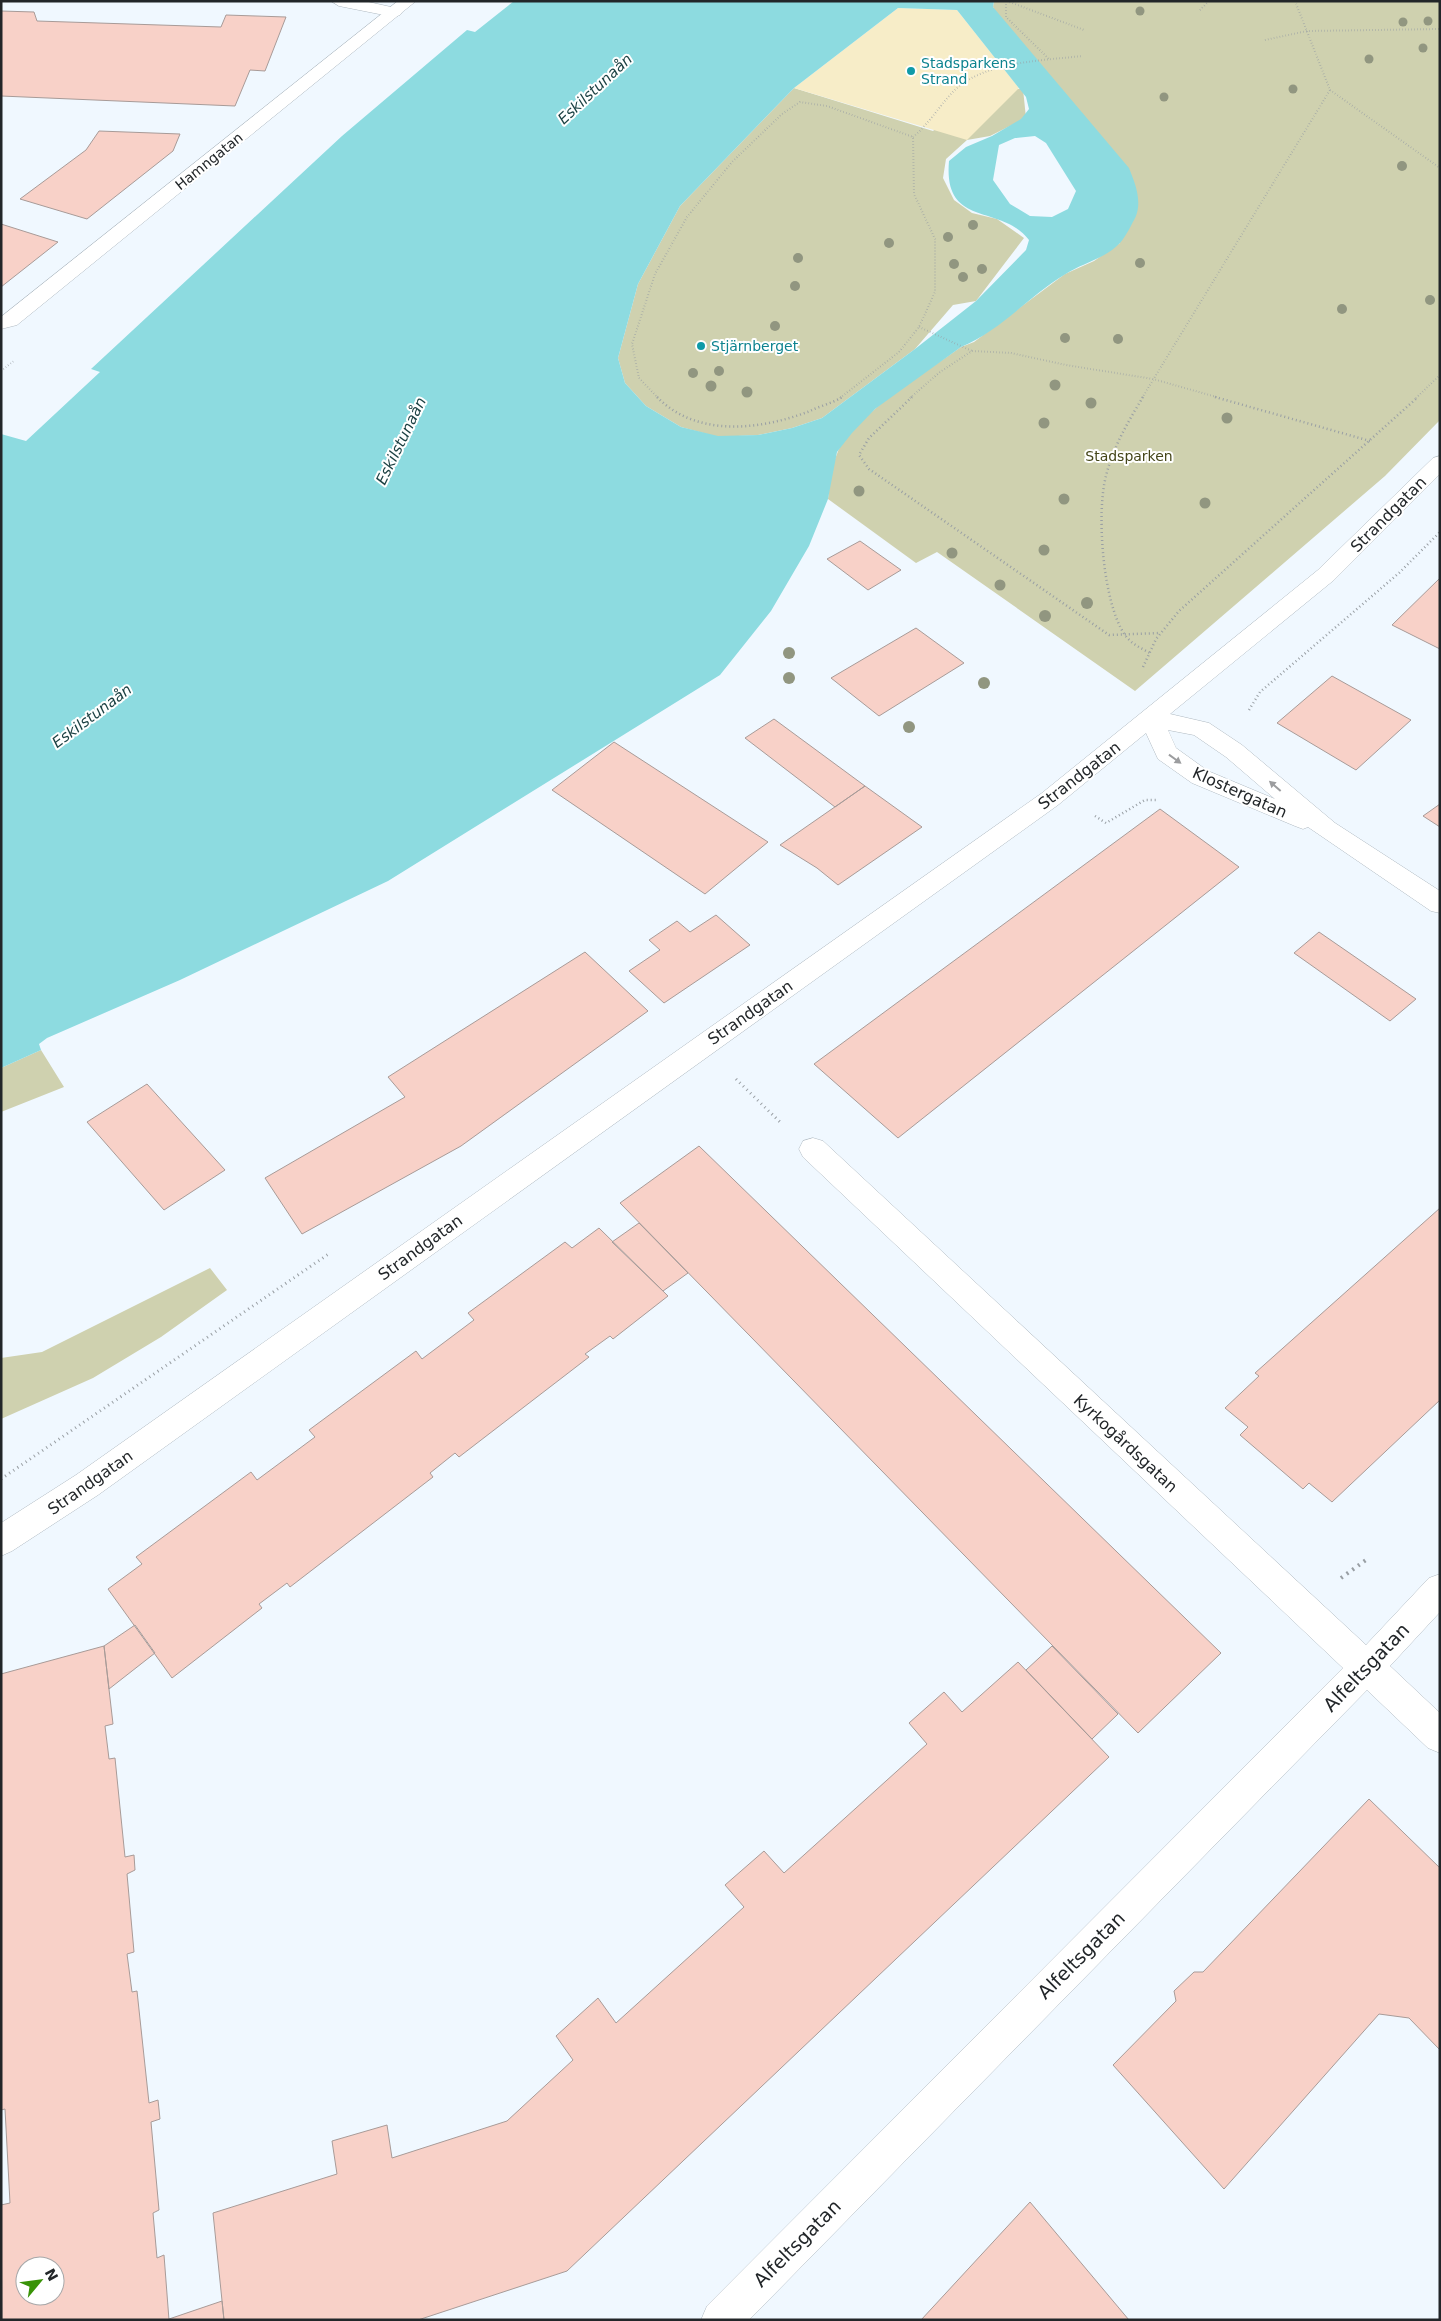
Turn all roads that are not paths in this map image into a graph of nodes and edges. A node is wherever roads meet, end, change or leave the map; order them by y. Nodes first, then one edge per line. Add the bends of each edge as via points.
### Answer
1 (339, 1) edge
2 (401, 7) edge
3 (6, 322) edge
4 (1, 341) edge
5 (1440, 462) edge
6 (1152, 718) junction
7 (1326, 830) junction
8 (1440, 904) edge
9 (813, 1149) road end
10 (30, 1524) junction
11 (1, 1541) edge
12 (1, 1559) edge
13 (1440, 1589) edge
14 (1366, 1668) junction
15 (1440, 1736) edge
16 (721, 2320) edge

1 - 2 street
2 - 3 street, Hamngatan
3 - 4 street, Hamngatan via 6,337
5 - 6 street, Strandgatan via 1326,575
7 -> 6 street, Klostergatan via 1234,751 1201,729
6 -> 7 street, Klostergatan via 1166,753 1200,777
6 - 10 street, Strandgatan via 1050,799
7 - 8 street, Klostergatan
9 - 14 street, Kyrkogårdsgatan
10 - 11 street, Strandgatan
10 - 12 street, Strandgatan
13 - 14 street, Alfeltsgatan
14 - 15 street, Kyrkogårdsgatan
14 - 16 street, Alfeltsgatan

